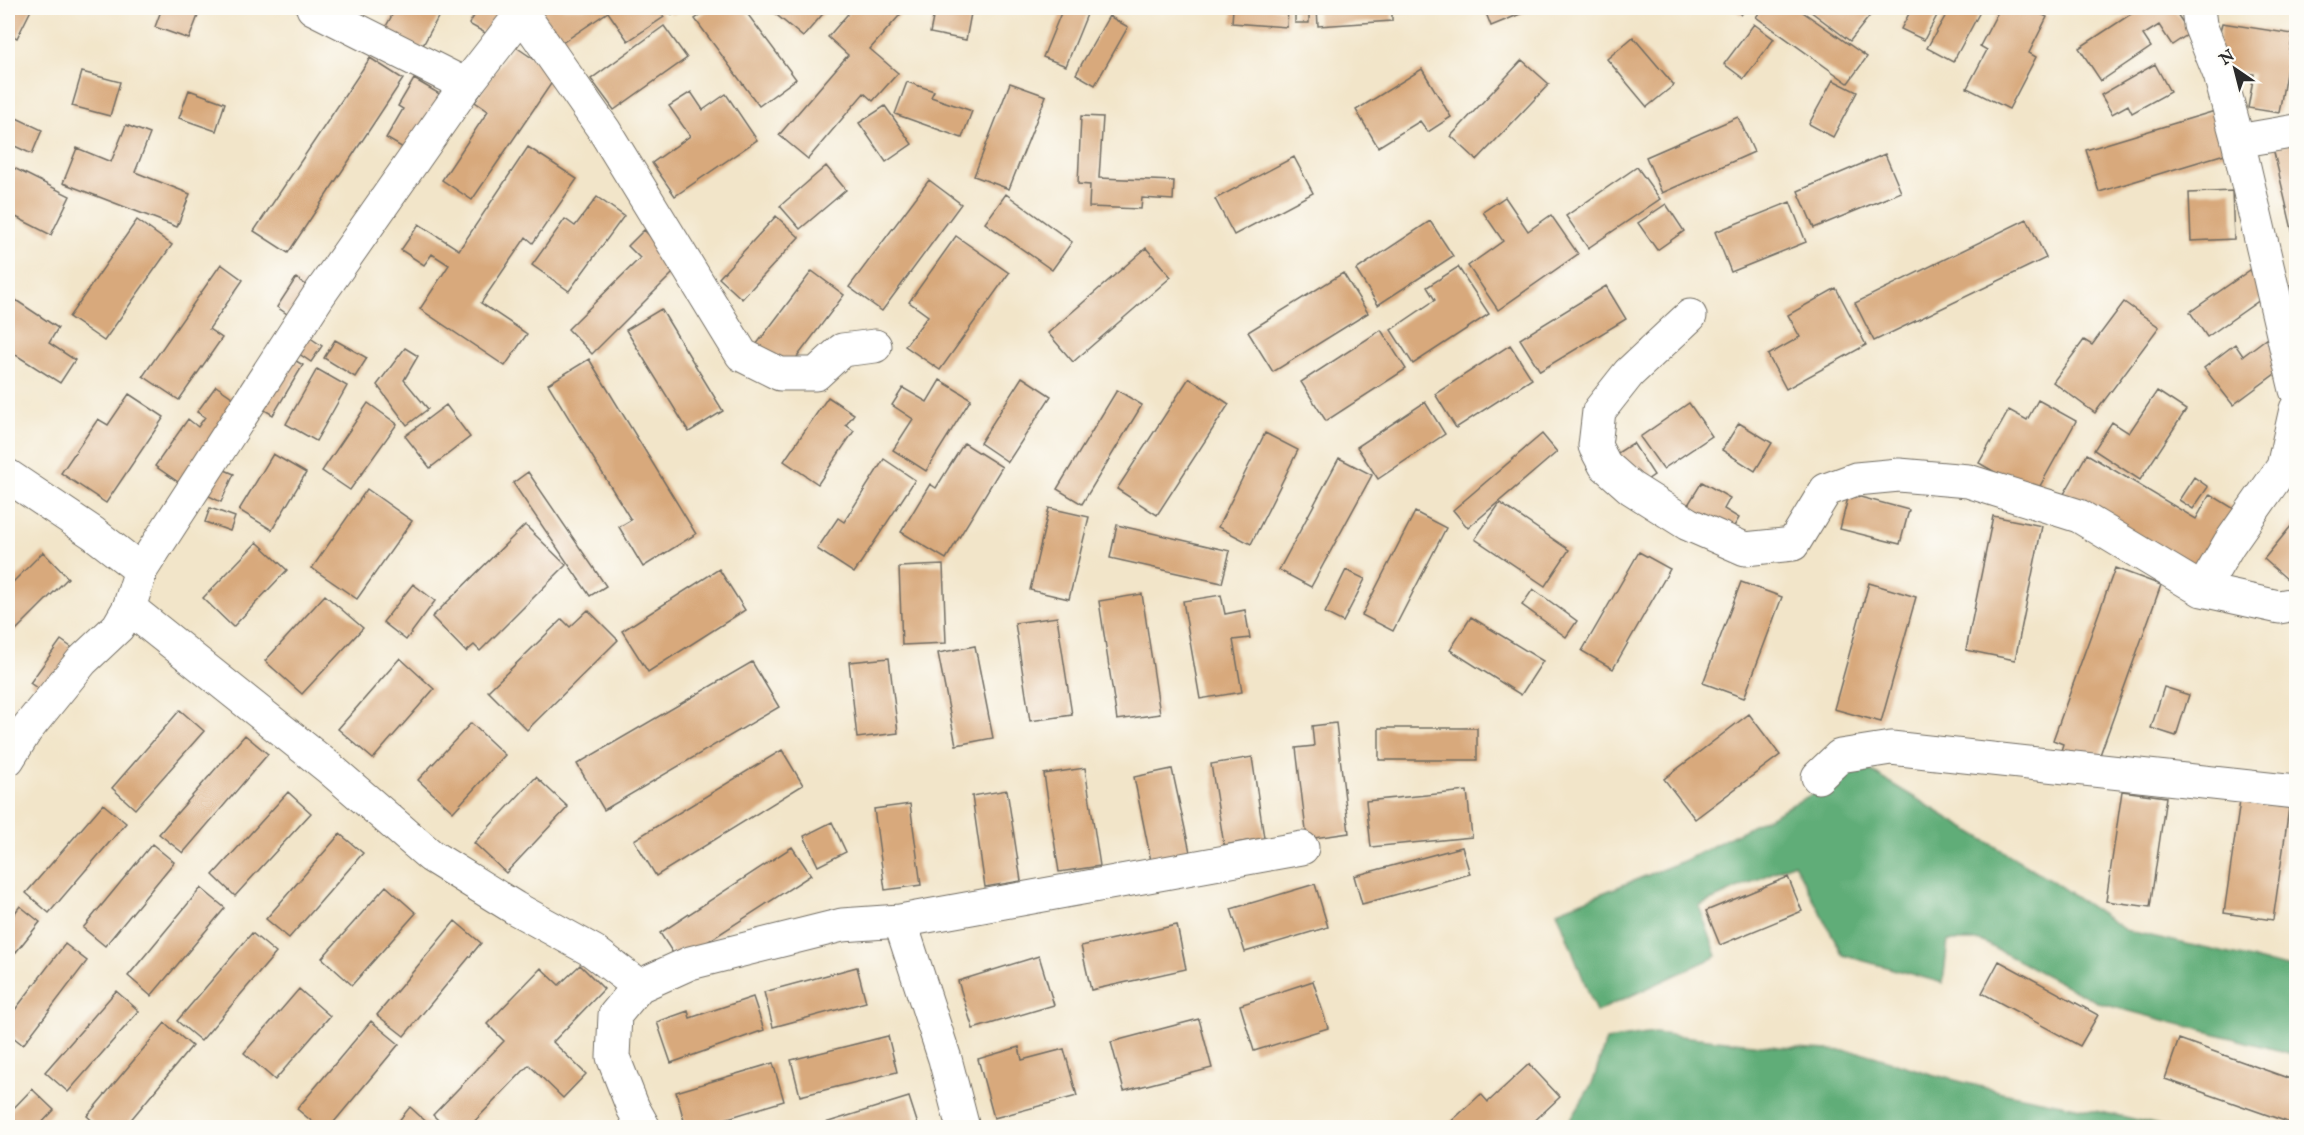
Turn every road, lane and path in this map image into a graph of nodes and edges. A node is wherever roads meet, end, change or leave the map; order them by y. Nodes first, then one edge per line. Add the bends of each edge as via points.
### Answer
1 (313, 8) edge
2 (2198, 8) edge
3 (524, 10) edge
4 (466, 85) junction
5 (2296, 131) edge
6 (2238, 141) junction
7 (1690, 316) dead end
8 (875, 346) dead end
9 (2296, 390) edge
10 (2296, 409) edge
11 (8, 476) edge
12 (141, 570) junction
13 (2202, 590) junction
14 (2296, 604) edge
15 (129, 608) junction
16 (8, 759) edge
17 (1818, 777) dead end
18 (2296, 792) edge
19 (1302, 848) dead end
20 (900, 921) junction
21 (639, 986) junction
22 (644, 1128) edge
23 (963, 1128) edge

1 - 4 street
2 - 6 street
3 - 4 street
3 - 8 street via 604,130 742,355 780,374 816,374 842,350
4 - 12 street via 319,295
5 - 6 street
6 - 9 street
7 - 13 street via 1629,373 1599,411 1595,446 1605,465 1631,489 1688,524 1745,549 1793,544 1826,490 1856,479 1899,475 1968,481 2079,516
10 - 13 street via 2283,467
11 - 12 street
12 - 15 street
13 - 14 street via 2279,608
15 - 16 street via 118,627 82,662 26,730
15 - 21 street via 328,767 431,856 593,951
17 - 18 street via 1840,756 1891,748
19 - 20 street
20 - 21 street via 842,925 690,963
20 - 23 street
21 - 22 street via 615,1015 614,1057

